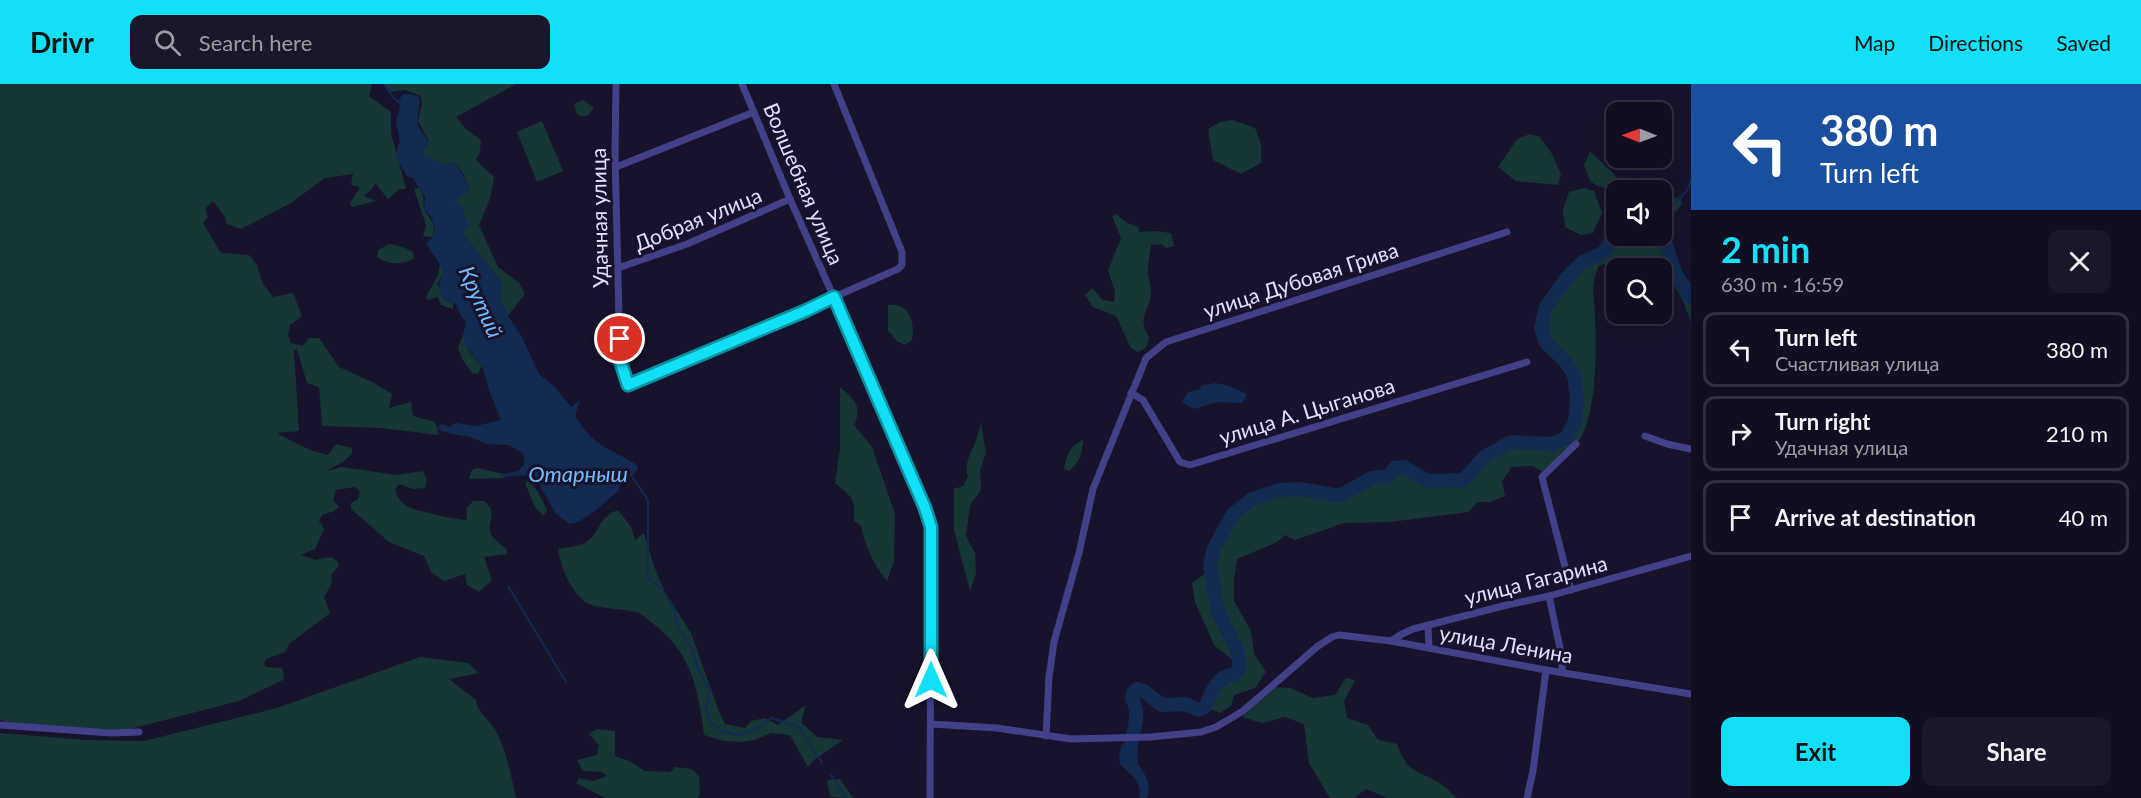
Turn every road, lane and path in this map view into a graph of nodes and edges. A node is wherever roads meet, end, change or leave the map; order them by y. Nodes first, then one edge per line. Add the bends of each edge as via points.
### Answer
1 (616, 84) edge
2 (742, 84) edge
3 (834, 84) edge
4 (754, 112) junction
5 (616, 167) junction
6 (790, 199) junction
7 (1507, 232) dead end
8 (618, 268) junction
9 (834, 297) junction
10 (1527, 362) dead end
11 (1131, 393) junction
12 (1645, 436) dead end
13 (1576, 444) dead end
14 (1691, 449) edge
15 (1691, 556) edge
16 (1571, 590) junction
17 (1549, 596) junction
18 (1428, 626) junction
19 (1391, 641) junction
20 (1429, 648) junction
21 (1546, 670) junction
22 (1562, 672) junction
23 (1691, 694) edge
24 (931, 724) junction
25 (0, 725) edge
26 (139, 732) dead end
27 (1046, 736) junction
28 (930, 798) edge
29 (1527, 798) edge

1 - 5 street, Удачная улица
2 - 4 street, Волшебная улица
3 - 9 street via 903,258 898,269
4 - 5 street
4 - 6 street, Волшебная улица
5 - 8 street, Удачная улица
6 - 8 street, Добрая улица via 687,244
6 - 9 street, Волшебная улица
7 - 11 street, улица Дубовая Грива via 1166,342 1146,358
8 - 9 street, Удачная улица via 620,360 628,385
9 - 24 street, Волшебная улица via 931,527
10 - 11 street, улица А. Цыганова via 1190,465 1180,462 1143,400
11 - 27 street, улица Дубовая Грива via 1093,489 1054,642
12 - 14 street
13 - 16 street via 1542,477
15 - 16 street, улица Гагарина
16 - 17 street, улица Гагарина
17 - 18 street, улица Гагарина
17 - 22 street
18 - 19 street, улица Гагарина
18 - 20 street
19 - 20 street, улица Ленина
19 - 27 street, улица Ленина via 1332,636 1230,719 1201,732 1112,739
20 - 21 street, улица Ленина
21 - 22 street, улица Ленина
21 - 29 street
22 - 23 street, улица Ленина
24 - 27 street
24 - 28 street, Волшебная улица
25 - 26 street

